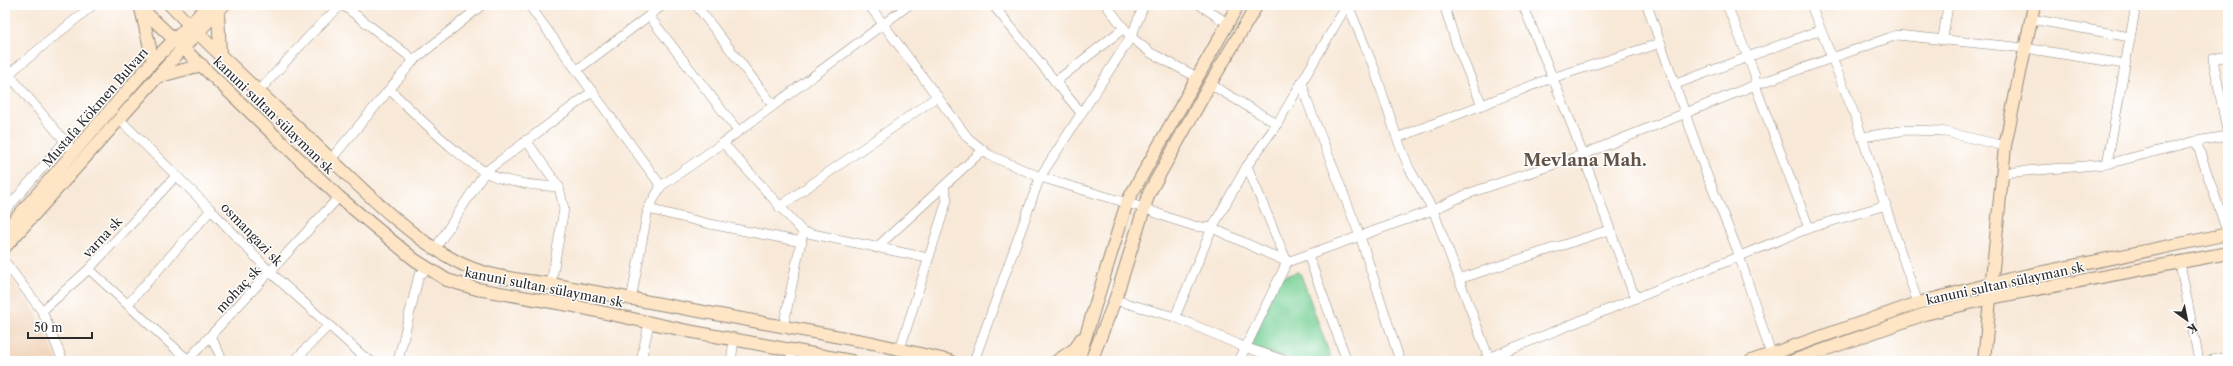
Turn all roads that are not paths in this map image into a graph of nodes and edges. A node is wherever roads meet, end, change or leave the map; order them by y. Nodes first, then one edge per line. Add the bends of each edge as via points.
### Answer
1 (93, 5) edge
2 (170, 5) edge
3 (342, 5) edge
4 (482, 5) edge
5 (529, 5) edge
6 (663, 5) edge
7 (696, 5) edge
8 (869, 5) edge
9 (909, 5) edge
10 (993, 5) edge
11 (1106, 5) edge
12 (1144, 5) edge
13 (1200, 5) edge
14 (1238, 5) edge
15 (1257, 5) edge
16 (1348, 5) edge
17 (1444, 5) edge
18 (1524, 5) edge
19 (1647, 5) edge
20 (1727, 5) edge
21 (1810, 5) edge
22 (1948, 5) edge
23 (2034, 5) edge
24 (2136, 5) edge
25 (140, 7) edge
26 (217, 7) edge
27 (649, 16) junction
28 (2031, 19) junction
29 (1227, 23) junction
30 (882, 25) junction
31 (1124, 28) junction
32 (194, 29) junction
33 (1820, 30) junction
34 (1132, 37) junction
35 (2130, 37) junction
36 (1943, 38) junction
37 (1661, 43) junction
38 (179, 44) junction
39 (2025, 48) junction
40 (220, 53) junction
41 (2228, 56) edge
42 (1747, 57) junction
43 (1831, 58) junction
44 (414, 60) junction
45 (153, 61) junction
46 (2125, 64) junction
47 (202, 65) junction
48 (577, 70) junction
49 (6, 74) edge
50 (157, 77) junction
51 (1197, 78) junction
52 (1553, 79) junction
53 (1055, 82) junction
54 (1302, 82) junction
55 (1210, 84) junction
56 (1676, 84) junction
57 (1755, 85) junction
58 (390, 90) junction
59 (259, 91) junction
60 (593, 91) junction
61 (938, 96) junction
62 (773, 105) junction
63 (1482, 105) junction
64 (1081, 113) junction
65 (1686, 114) junction
66 (120, 120) junction
67 (1277, 124) junction
68 (738, 132) junction
69 (2228, 136) edge
70 (1862, 137) junction
71 (1397, 138) junction
72 (526, 140) junction
73 (65, 141) junction
74 (2196, 141) junction
75 (723, 143) junction
76 (2005, 146) junction
77 (982, 151) junction
78 (74, 152) junction
79 (1582, 155) junction
80 (331, 159) junction
81 (2107, 164) junction
82 (1247, 166) junction
83 (485, 172) junction
84 (2003, 173) junction
85 (176, 176) junction
86 (1040, 176) junction
87 (661, 186) junction
88 (944, 186) junction
89 (559, 188) junction
90 (339, 197) junction
91 (1127, 202) junction
92 (1886, 204) junction
93 (779, 207) junction
94 (1144, 208) junction
95 (648, 209) junction
96 (211, 210) junction
97 (1433, 210) junction
98 (5, 211) edge
99 (1212, 228) junction
100 (1809, 228) junction
101 (1609, 230) junction
102 (5, 231) edge
103 (803, 232) junction
104 (2228, 234) edge
105 (1360, 236) junction
106 (802, 242) junction
107 (5, 247) edge
108 (876, 248) junction
109 (435, 249) junction
110 (2228, 253) edge
111 (1308, 255) junction
112 (1739, 256) junction
113 (928, 258) junction
114 (5, 262) edge
115 (1287, 262) junction
116 (2180, 263) junction
117 (89, 269) junction
118 (429, 269) junction
119 (270, 272) junction
120 (1459, 279) junction
121 (551, 284) junction
122 (1992, 284) junction
123 (1637, 297) junction
124 (1990, 298) junction
125 (631, 300) junction
126 (1115, 300) junction
127 (1918, 303) junction
128 (128, 304) junction
129 (42, 311) junction
130 (1175, 317) junction
131 (649, 323) junction
132 (329, 325) junction
133 (1090, 325) junction
134 (783, 328) junction
135 (211, 337) junction
136 (734, 340) junction
137 (1244, 347) junction
138 (900, 349) junction
139 (1771, 354) junction
140 (791, 356) edge
141 (2228, 357) edge
142 (1487, 360) edge
143 (63, 361) edge
144 (187, 361) edge
145 (224, 361) edge
146 (294, 361) edge
147 (371, 361) edge
148 (398, 361) edge
149 (641, 361) edge
150 (731, 361) edge
151 (851, 361) edge
152 (950, 361) edge
153 (974, 361) edge
154 (1057, 361) edge
155 (1078, 361) edge
156 (1091, 361) edge
157 (1239, 361) edge
158 (1287, 361) edge
159 (1347, 361) edge
160 (1400, 361) edge
161 (1751, 361) edge
162 (1793, 361) edge
163 (1984, 361) edge
164 (2199, 361) edge
165 (2208, 361) edge

1 - 49 street
2 - 32 main road
3 - 44 street
3 - 59 street
4 - 44 street
5 - 48 street
6 - 27 street
7 - 62 street
8 - 30 street
9 - 30 street
10 - 53 street
11 - 31 street
12 - 34 street
13 - 29 street
14 - 29 main road
15 - 55 main road
16 - 54 street
16 - 71 street via 1374,68
17 - 63 street via 1456,43
18 - 52 street
19 - 37 street
20 - 42 street
21 - 33 street
22 - 36 street
23 - 28 main road
24 - 35 street
25 - 38 main road, kanuni sultan sülayman sk
25 - 45 main road
26 - 32 main road, Mustafa Kökmen Bulvarı
26 - 40 main road
27 - 48 street
27 - 68 street
28 - 35 street
28 - 39 main road
29 - 51 main road
30 - 61 street
30 - 62 street
31 - 34 street
31 - 53 street
32 - 38 main road, Mustafa Kökmen Bulvarı
32 - 40 main road
33 - 42 street
33 - 43 street
34 - 51 street via 1151,53
34 - 64 street
35 - 46 street
36 - 39 street
36 - 43 street via 1897,35
37 - 52 street
37 - 56 street
38 - 45 main road, Mustafa Kökmen Bulvarı
38 - 47 main road, kanuni sultan sülayman sk
38 - 50 main road
39 - 46 street
39 - 76 main road
40 - 59 main road
41 - 69 street via 2213,59
42 - 56 street
42 - 57 street via 1755,75
43 - 57 street
43 - 70 street
44 - 58 street
45 - 78 main road, Mustafa Kökmen Bulvarı
46 - 81 street
47 - 50 main road
47 - 90 main road, kanuni sultan sülayman sk
48 - 60 street
49 - 73 street
50 - 66 main road
51 - 91 main road
52 - 63 street
52 - 79 street
53 - 64 street
54 - 67 street
54 - 105 street via 1307,101
55 - 67 street
55 - 94 main road via 1149,193
56 - 65 street
57 - 65 street
57 - 100 street
58 - 80 street
58 - 83 street
59 - 80 main road
60 - 72 street
60 - 87 street
61 - 77 street via 968,138
61 - 93 street
62 - 68 street
63 - 71 street
64 - 86 street
65 - 79 street
65 - 112 street
66 - 85 street, osmangazi sk
66 - 107 main road
67 - 82 street
68 - 75 street
69 - 74 street
70 - 76 street via 1906,130 1941,131
70 - 92 street
71 - 97 street via 1409,168
72 - 83 street
72 - 89 street
73 - 78 street
73 - 98 street
74 - 81 street
74 - 104 street
75 - 87 street
75 - 93 street
76 - 84 main road
77 - 86 street
77 - 88 street
78 - 102 main road, Mustafa Kökmen Bulvarı
79 - 97 street via 1467,194
79 - 101 street
80 - 109 main road via 390,213
81 - 84 street
82 - 99 street
82 - 115 street
83 - 89 street via 512,182
83 - 109 street
84 - 122 main road
85 - 96 street, osmangazi sk
85 - 117 street, varna sk
86 - 91 street
86 - 153 street
87 - 95 street
88 - 108 street
88 - 113 street via 947,200
89 - 121 street via 564,209
90 - 118 main road, kanuni sultan sülayman sk
90 - 119 street, mohaç sk
91 - 94 street
91 - 133 main road
92 - 100 street
92 - 127 street
93 - 103 street
94 - 99 street via 1194,226
94 - 126 main road
95 - 106 street
95 - 125 street
96 - 119 street, osmangazi sk
96 - 128 street
97 - 105 street
97 - 120 street
99 - 115 street
99 - 130 street
100 - 112 street
101 - 120 street
101 - 123 street
103 - 106 street
103 - 108 street
104 - 122 main road
105 - 111 street
105 - 160 street
106 - 134 street
108 - 113 street
109 - 121 main road via 486,273
110 - 116 main road, kanuni sultan sülayman sk
111 - 115 street
111 - 159 street
112 - 123 street
112 - 139 street
113 - 138 street
114 - 129 street
115 - 137 street
116 - 124 main road, kanuni sultan sülayman sk
116 - 164 street
117 - 128 street
117 - 129 street, varna sk
118 - 131 main road, kanuni sultan sülayman sk via 460,285
118 - 148 street via 419,275
119 - 132 street, osmangazi sk
119 - 135 street, mohaç sk
120 - 142 street
121 - 125 main road
122 - 124 main road
122 - 127 main road
123 - 142 street
124 - 162 main road, kanuni sultan sülayman sk via 1925,314
124 - 163 main road
125 - 134 main road
126 - 130 street
126 - 156 main road
127 - 139 main road
128 - 144 street
129 - 143 street
130 - 137 street
131 - 136 main road, kanuni sultan sülayman sk
131 - 149 street
132 - 146 street
132 - 147 street, osmangazi sk
133 - 154 main road via 1076,348
133 - 155 main road
134 - 138 main road
135 - 144 street, mohaç sk
135 - 145 street
136 - 140 main road, kanuni sultan sülayman sk
136 - 150 street
137 - 157 street
137 - 158 street
138 - 152 main road
139 - 161 main road
140 - 151 main road, kanuni sultan sülayman sk
141 - 165 street

